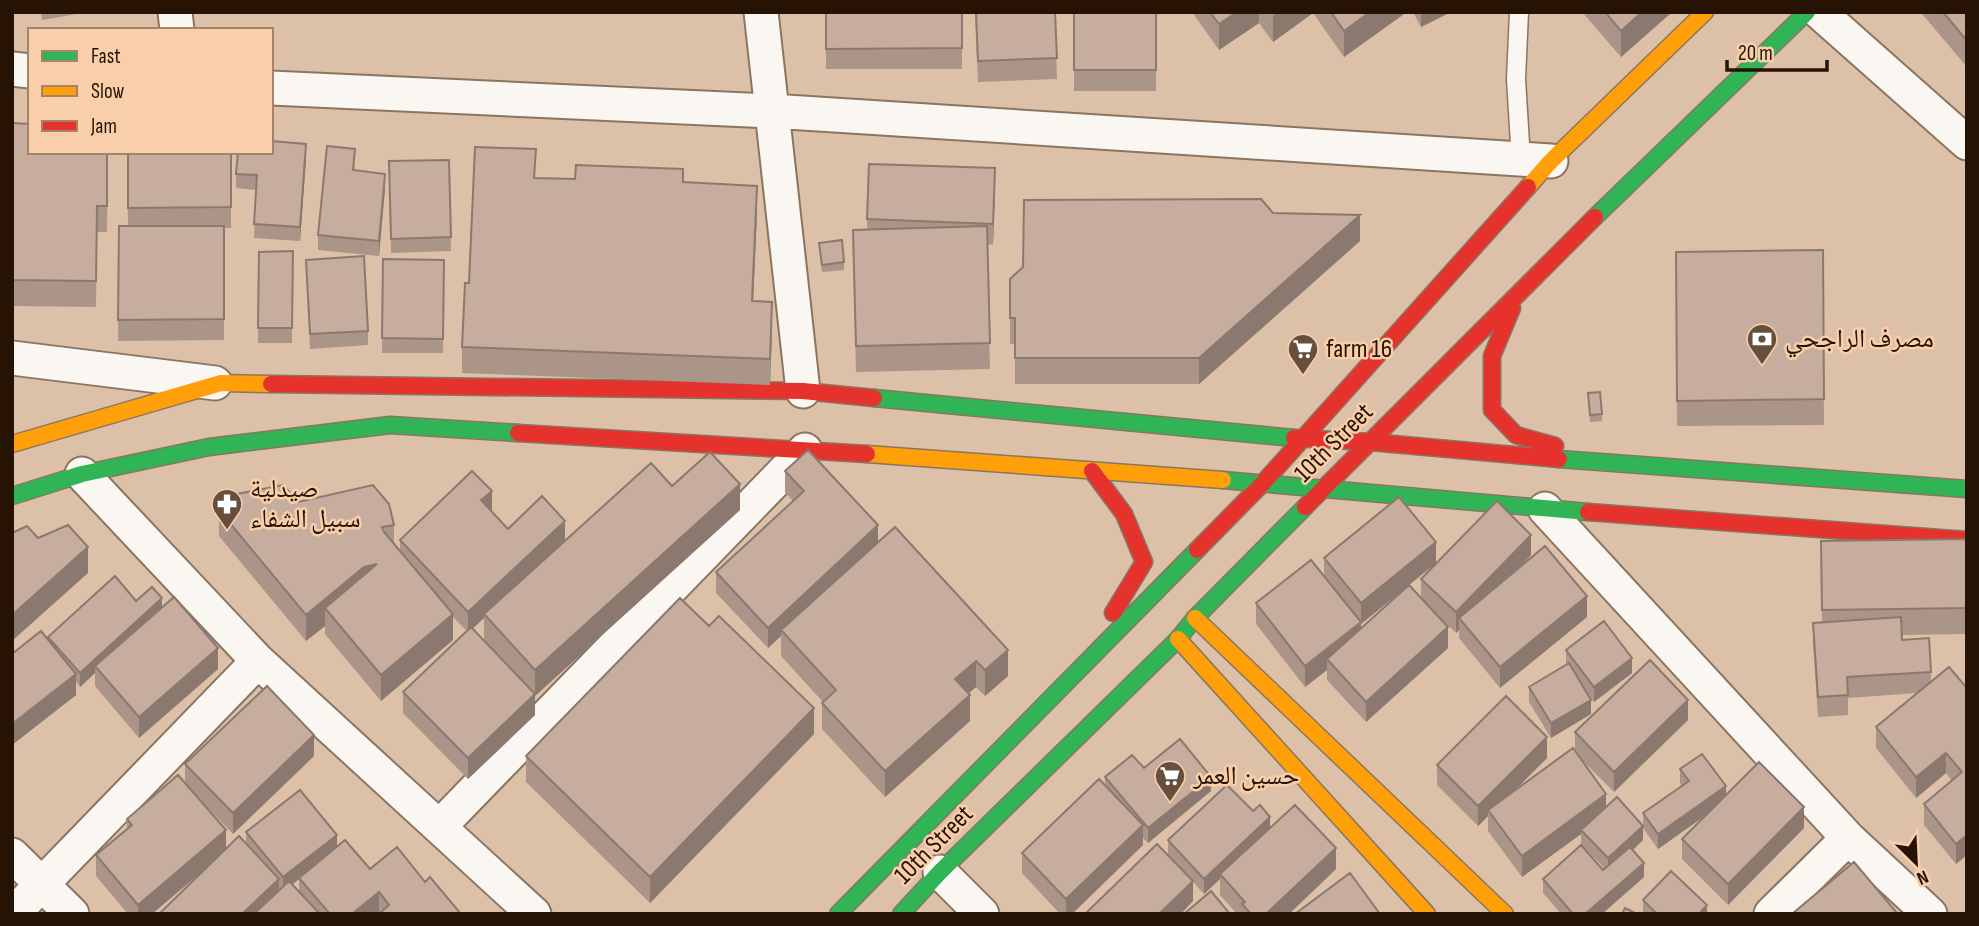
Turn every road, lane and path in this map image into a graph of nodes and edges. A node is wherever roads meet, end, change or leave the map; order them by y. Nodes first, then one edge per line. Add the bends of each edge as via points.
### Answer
1 (761, 12) edge
2 (1519, 12) edge
3 (1705, 12) edge
4 (1807, 12) edge
5 (1819, 12) edge
6 (273, 88) edge
7 (771, 111) junction
8 (1967, 143) edge
9 (1536, 160) junction
10 (1519, 291) junction
11 (12, 358) edge
12 (221, 383) junction
13 (803, 391) junction
14 (1300, 439) junction
15 (1371, 442) junction
16 (12, 444) edge
17 (805, 450) junction
18 (1632, 466) junction
19 (1092, 471) junction
20 (82, 474) junction
21 (1263, 483) junction
22 (1967, 489) edge
23 (1322, 490) junction
24 (12, 496) edge
25 (1545, 509) junction
26 (1967, 540) edge
27 (1195, 618) junction
28 (1178, 639) junction
29 (258, 661) junction
30 (1079, 668) junction
31 (439, 827) junction
32 (1847, 838) junction
33 (12, 855) edge
34 (940, 872) junction
35 (41, 886) junction
36 (13, 914) edge
37 (72, 914) edge
38 (534, 914) edge
39 (838, 914) edge
40 (901, 914) edge
41 (982, 914) edge
42 (1427, 914) edge
43 (1505, 914) edge
44 (1771, 914) edge
45 (1930, 914) edge

1 - 7 street
2 - 9 lane via 1516,79
3 - 9 main road, 10th Street
4 - 10 main road, 10th Street
5 - 8 street
6 - 7 street
7 - 9 street
7 - 13 street
9 - 14 main road, 10th Street
10 - 15 main road, 10th Street
10 - 18 main road via 1492,356 1492,410 1516,435
11 - 12 street
12 - 13 main road
12 - 16 main road
13 - 14 main road
14 - 15 main road
14 - 21 main road, 10th Street
15 - 18 main road
15 - 23 main road, 10th Street
17 - 19 main road
17 - 20 main road via 390,425 209,447
17 - 31 street
18 - 22 main road
19 - 21 main road
19 - 30 main road via 1124,514 1144,562
20 - 24 main road
20 - 29 street
21 - 23 main road
21 - 30 main road, 10th Street
23 - 25 main road
23 - 27 main road, 10th Street
25 - 26 main road
25 - 32 street
27 - 28 main road, 10th Street
27 - 43 main road
28 - 34 main road, 10th Street
28 - 42 main road
29 - 31 street
29 - 35 street
30 - 39 main road, 10th Street
31 - 38 street
32 - 44 street
32 - 45 street
33 - 35 street
34 - 40 main road, 10th Street
34 - 41 street
35 - 36 street
35 - 37 street

